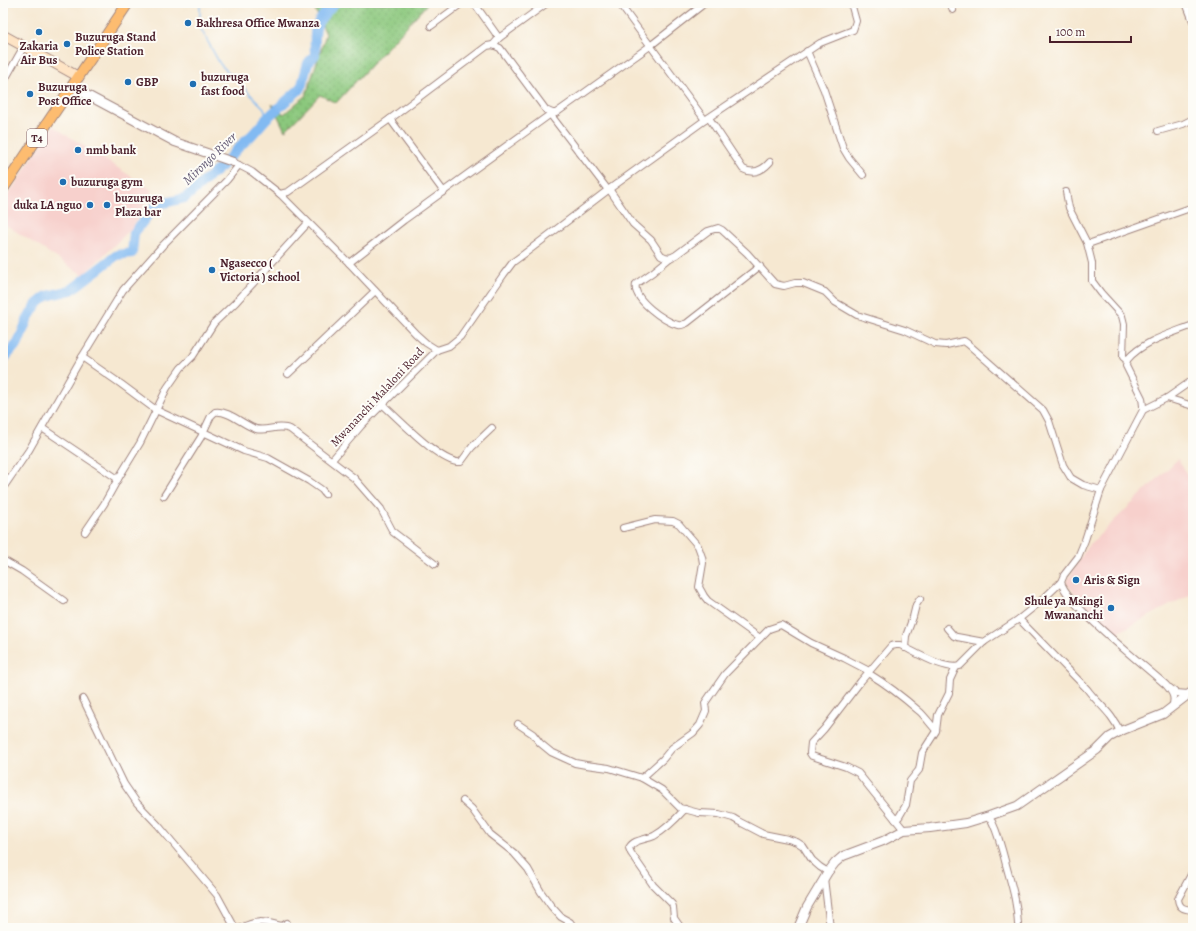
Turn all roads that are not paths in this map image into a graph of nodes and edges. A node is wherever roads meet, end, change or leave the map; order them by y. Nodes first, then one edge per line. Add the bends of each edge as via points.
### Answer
1 (128, 3) edge
2 (462, 3) edge
3 (474, 3) edge
4 (547, 3) edge
5 (619, 3) edge
6 (705, 3) edge
7 (851, 3) edge
8 (950, 3) edge
9 (1186, 3) edge
10 (953, 10) dead end
11 (1193, 21) edge
12 (431, 26) dead end
13 (3, 35) edge
14 (498, 38) junction
15 (493, 45) junction
16 (24, 46) junction
17 (650, 46) junction
18 (806, 51) junction
19 (78, 77) junction
20 (3, 83) edge
21 (72, 87) junction
22 (551, 114) junction
23 (390, 119) junction
24 (707, 119) junction
25 (1193, 119) edge
26 (1158, 131) dead end
27 (770, 162) dead end
28 (236, 163) junction
29 (863, 175) dead end
30 (608, 189) junction
31 (3, 190) edge
32 (444, 192) junction
33 (1066, 192) dead end
34 (280, 194) junction
35 (1193, 207) edge
36 (308, 223) junction
37 (1087, 243) junction
38 (670, 258) junction
39 (349, 263) junction
40 (760, 266) junction
41 (375, 291) junction
42 (1193, 325) edge
43 (437, 350) junction
44 (82, 358) junction
45 (1127, 360) junction
46 (288, 374) dead end
47 (1193, 380) edge
48 (1167, 398) junction
49 (382, 404) junction
50 (1193, 406) edge
51 (156, 410) junction
52 (1143, 410) junction
53 (42, 428) junction
54 (492, 428) dead end
55 (203, 432) junction
56 (332, 460) junction
57 (118, 478) junction
58 (3, 488) edge
59 (1101, 490) junction
60 (325, 494) dead end
61 (164, 496) dead end
62 (623, 528) dead end
63 (85, 532) dead end
64 (3, 560) edge
65 (435, 564) dead end
66 (1061, 582) junction
67 (920, 599) dead end
68 (64, 601) dead end
69 (1019, 620) junction
70 (947, 628) dead end
71 (760, 638) junction
72 (984, 642) junction
73 (905, 648) junction
74 (956, 667) junction
75 (868, 672) junction
76 (1166, 685) junction
77 (1191, 693) edge
78 (83, 699) dead end
79 (1170, 709) junction
80 (518, 724) dead end
81 (936, 730) junction
82 (1120, 732) junction
83 (642, 778) junction
84 (462, 801) dead end
85 (685, 809) junction
86 (989, 816) junction
87 (895, 819) junction
88 (904, 830) junction
89 (1193, 871) edge
90 (826, 875) junction
91 (1193, 910) edge
92 (287, 923) dead end
93 (1018, 924) dead end
94 (235, 928) edge
95 (241, 928) edge
96 (574, 928) edge
97 (681, 928) edge
98 (798, 928) edge
99 (830, 928) edge

1 - 19 highway, T4
2 - 12 street
3 - 14 street
4 - 14 street
5 - 17 street
6 - 17 street
7 - 18 street, Mwananchi Malaloni Road via 856,21 853,30
8 - 10 street
9 - 11 street
13 - 16 main road
14 - 15 street
15 - 22 street via 500,48
15 - 23 street via 487,46
16 - 19 main road
16 - 20 street
17 - 22 street
17 - 24 street
18 - 24 street, Mwananchi Malaloni Road
18 - 29 street via 824,90 843,148
19 - 21 highway, T4
21 - 28 street via 175,142
21 - 31 highway, T4
22 - 30 street
22 - 32 street
23 - 32 street
23 - 34 street via 288,192
24 - 27 street via 747,172 764,168
24 - 30 street, Mwananchi Malaloni Road
25 - 26 street
28 - 34 street
28 - 44 street via 227,180 123,290
30 - 38 street via 633,224 651,240 661,255
30 - 43 street, Mwananchi Malaloni Road via 513,262 460,337 449,346
32 - 39 street
33 - 37 street via 1069,208
34 - 36 street
35 - 37 street
36 - 39 street
36 - 51 street via 214,323 193,356 171,383
37 - 45 street via 1092,263 1092,281 1122,316 1122,354
38 - 40 street via 708,231 718,228
38 - 40 street via 636,284 635,289 648,307 677,325 687,323
39 - 41 street
40 - 59 street via 775,284 808,284 825,292 835,302 857,315 905,330 935,344 946,345 964,341 1043,410 1049,421 1062,465 1071,478 1083,485
41 - 43 street via 416,334
41 - 46 street
42 - 45 street via 1138,349
43 - 49 street, Mwananchi Malaloni Road
44 - 51 street
44 - 53 street
45 - 52 street via 1126,366 1142,398
47 - 48 street
48 - 50 street
48 - 52 street
49 - 54 street via 420,440 453,462 461,462
49 - 56 street, Mwananchi Malaloni Road
51 - 55 street
51 - 57 street via 140,443
52 - 59 street
53 - 57 street
53 - 58 street
55 - 56 street, Mwananchi Malaloni Road via 215,412 223,413 259,430 278,427 290,429
55 - 60 street via 244,451 268,458 309,480
55 - 61 street
56 - 65 street, Mwananchi Malaloni Road via 354,478 381,509 393,532
57 - 63 street
59 - 66 street via 1078,557
62 - 71 street via 655,520 679,524 698,546 702,557 700,587 704,596
64 - 68 street
66 - 69 street
66 - 76 street via 1083,612
67 - 73 street via 906,636
69 - 72 street
69 - 82 street via 1104,707
70 - 72 street via 957,638
71 - 75 street via 769,629 781,625
71 - 83 street via 725,674 706,700 705,715 700,725
72 - 74 street
73 - 74 street via 937,663
73 - 75 street via 891,646
74 - 81 street via 950,680 949,692 938,715
75 - 81 street via 920,711
75 - 87 street via 811,743 810,753 858,773
76 - 77 street via 1176,693
76 - 79 street via 1174,696
77 - 79 street
78 - 94 street via 124,784 217,895
79 - 82 street
80 - 83 street via 561,757 575,763 609,768
81 - 87 street via 922,753 919,770 910,781 906,804 899,817
82 - 86 street via 1017,806
83 - 85 street via 662,790 680,808
84 - 96 street via 472,809 484,828 524,864 551,906
85 - 90 street via 733,818 763,834 797,842
85 - 97 street via 656,834 632,844 629,848 653,884 672,904 674,918
86 - 88 street via 966,823
86 - 93 street via 995,826 1011,879
87 - 88 street
88 - 90 street via 843,856 834,863
89 - 91 street via 1178,899 1178,904 1181,908
90 - 98 street
90 - 99 street
92 - 95 street via 282,926 254,922

